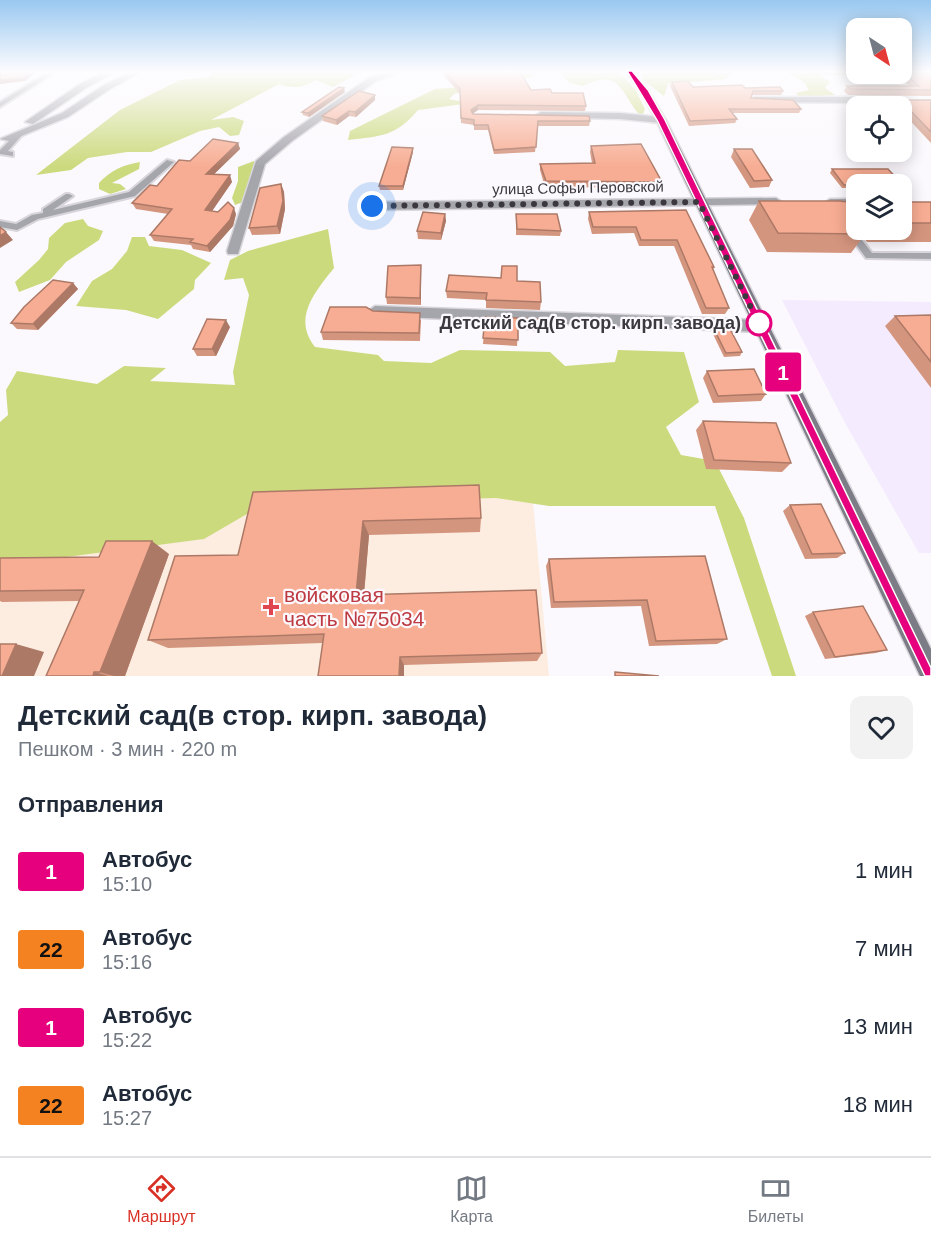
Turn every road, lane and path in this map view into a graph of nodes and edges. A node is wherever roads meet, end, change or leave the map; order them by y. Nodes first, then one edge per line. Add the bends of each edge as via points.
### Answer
1 (57, 104) edge
2 (82, 104) edge
3 (339, 104) edge
4 (652, 104) edge
5 (525, 115) edge
6 (661, 120) junction
7 (20, 133) junction
8 (3, 140) edge
9 (10, 154) dead end
10 (170, 162) dead end
11 (69, 196) dead end
12 (699, 202) junction
13 (794, 202) edge
14 (846, 204) edge
15 (372, 206) dead end
16 (827, 206) edge
17 (35, 217) junction
18 (842, 220) edge
19 (0, 224) edge
20 (233, 250) dead end
21 (931, 256) edge
22 (375, 311) edge
23 (760, 326) junction
24 (931, 674) edge

1 - 8 street
2 - 7 street
3 - 20 street via 260,162
4 - 6 main road
5 - 6 street
6 - 12 main road
7 - 8 street
7 - 9 lane via 3,152
10 - 17 lane via 132,194
11 - 17 lane
12 - 13 street, улица Софьи Перовской
12 - 15 street, улица Софьи Перовской
12 - 23 main road
14 - 16 street
17 - 19 lane via 17,227
18 - 21 lane via 869,256
22 - 23 street
23 - 24 main road

